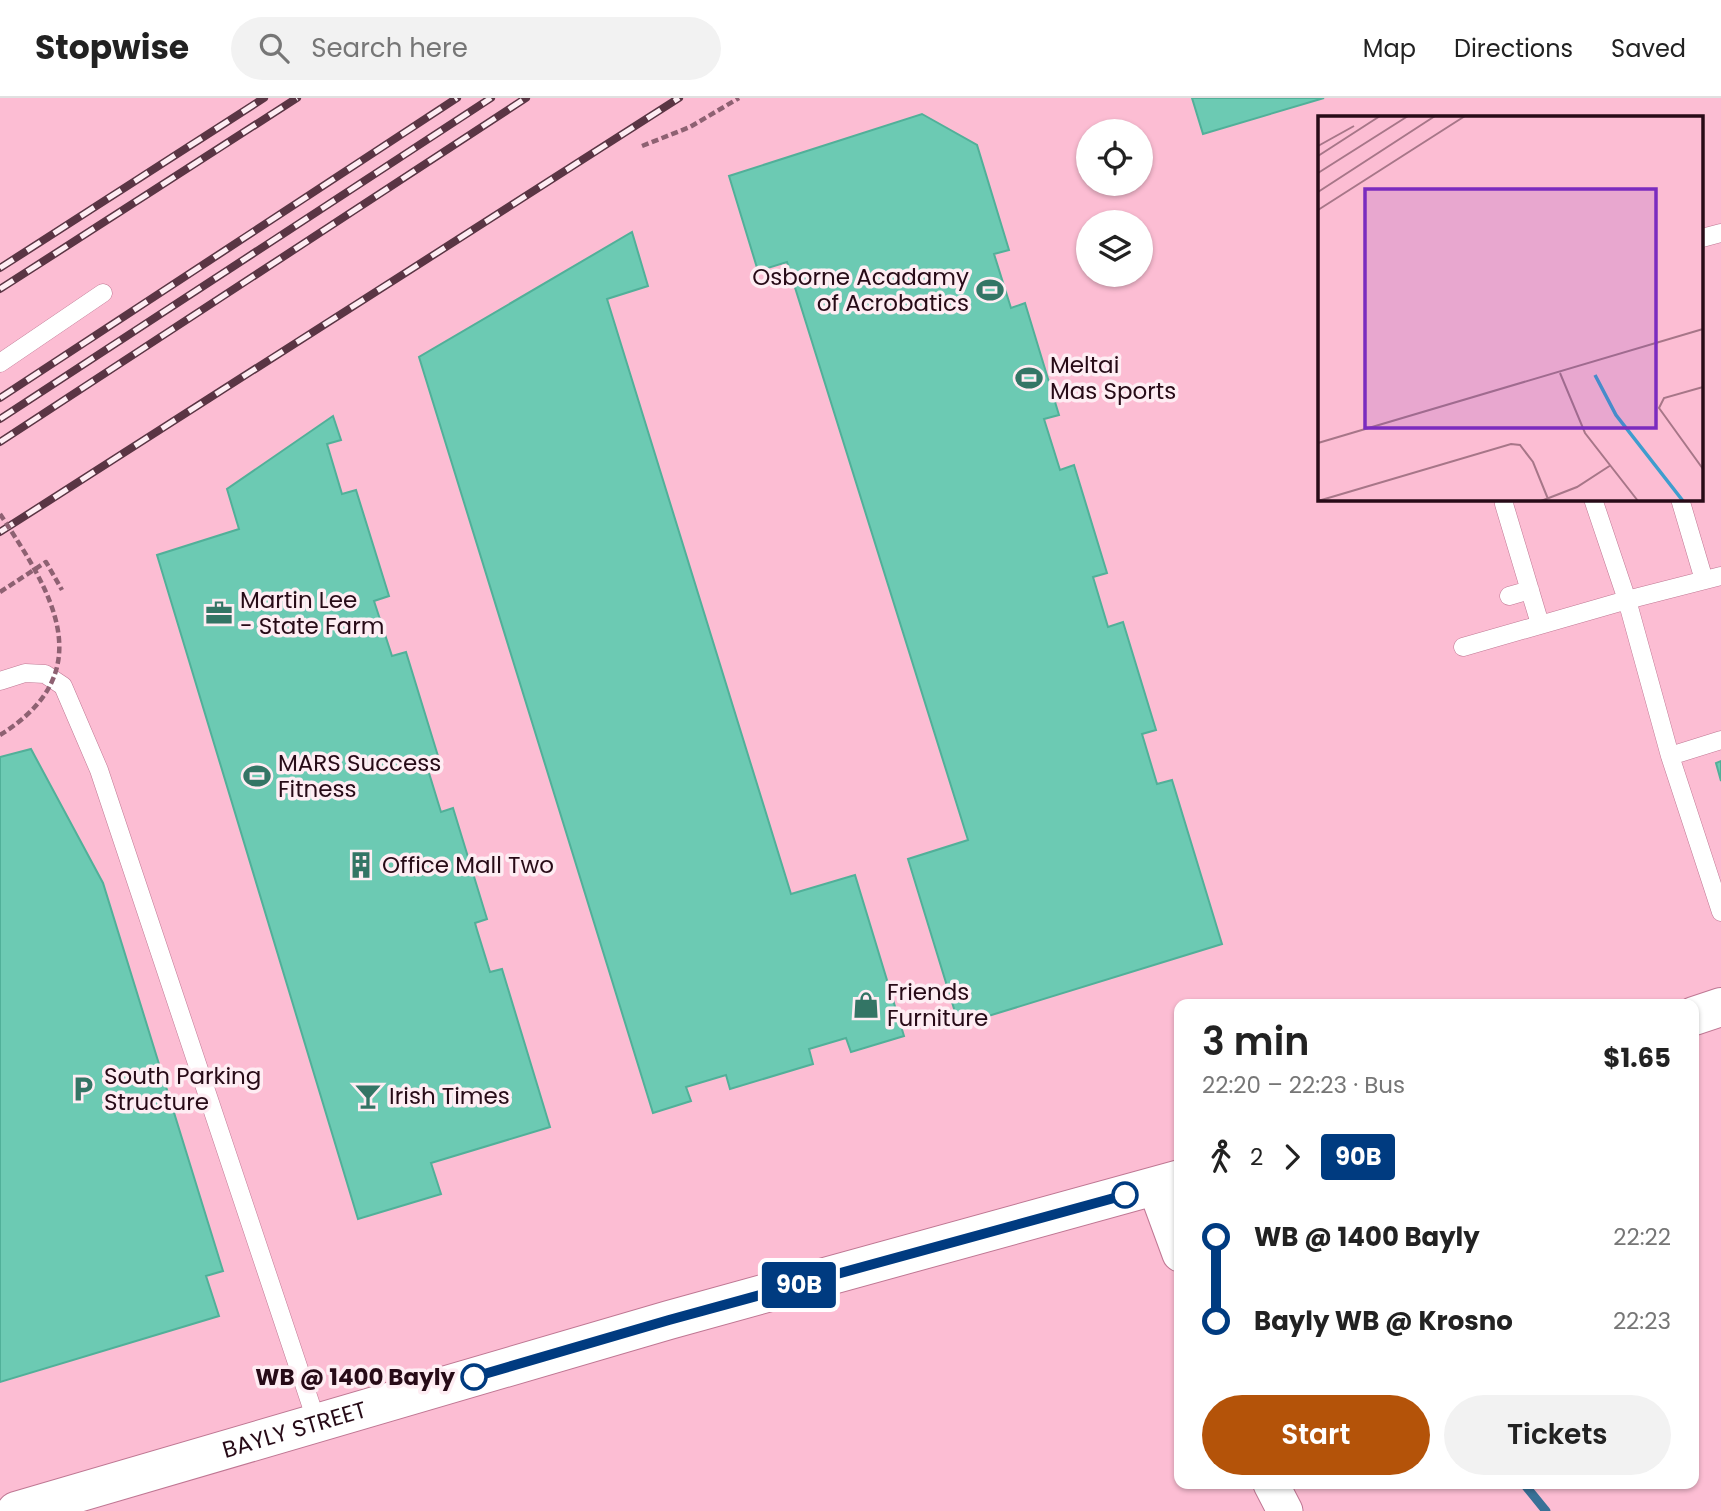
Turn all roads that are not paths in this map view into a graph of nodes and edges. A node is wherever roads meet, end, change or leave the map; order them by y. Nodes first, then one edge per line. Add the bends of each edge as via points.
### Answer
1 (1721, 233) edge
2 (1704, 237) edge
3 (103, 292) dead end
4 (0, 363) edge
5 (1505, 500) edge
6 (1593, 500) edge
7 (1680, 500) edge
8 (1713, 578) edge
9 (1530, 590) junction
10 (1509, 596) dead end
11 (1627, 600) junction
12 (1540, 624) junction
13 (1463, 648) dead end
14 (0, 681) edge
15 (1721, 740) edge
16 (1670, 755) junction
17 (1721, 912) edge
18 (1721, 1007) edge
19 (1699, 1014) edge
20 (1167, 1183) edge
21 (1174, 1222) edge
22 (317, 1423) junction
23 (1274, 1489) edge
24 (16, 1511) edge
25 (1285, 1511) edge

1 - 2 lane
3 - 4 lane
5 - 9 lane
6 - 11 lane
7 - 8 lane
8 - 11 lane
9 - 10 lane
9 - 12 lane
11 - 12 lane
11 - 16 lane
12 - 13 lane
14 - 22 lane via 25,673 45,674 63,686 99,770
15 - 16 lane
16 - 17 lane
18 - 19 main road
20 - 21 street
20 - 22 main road, BAYLY STREET
22 - 24 main road, BAYLY STREET
23 - 25 street

